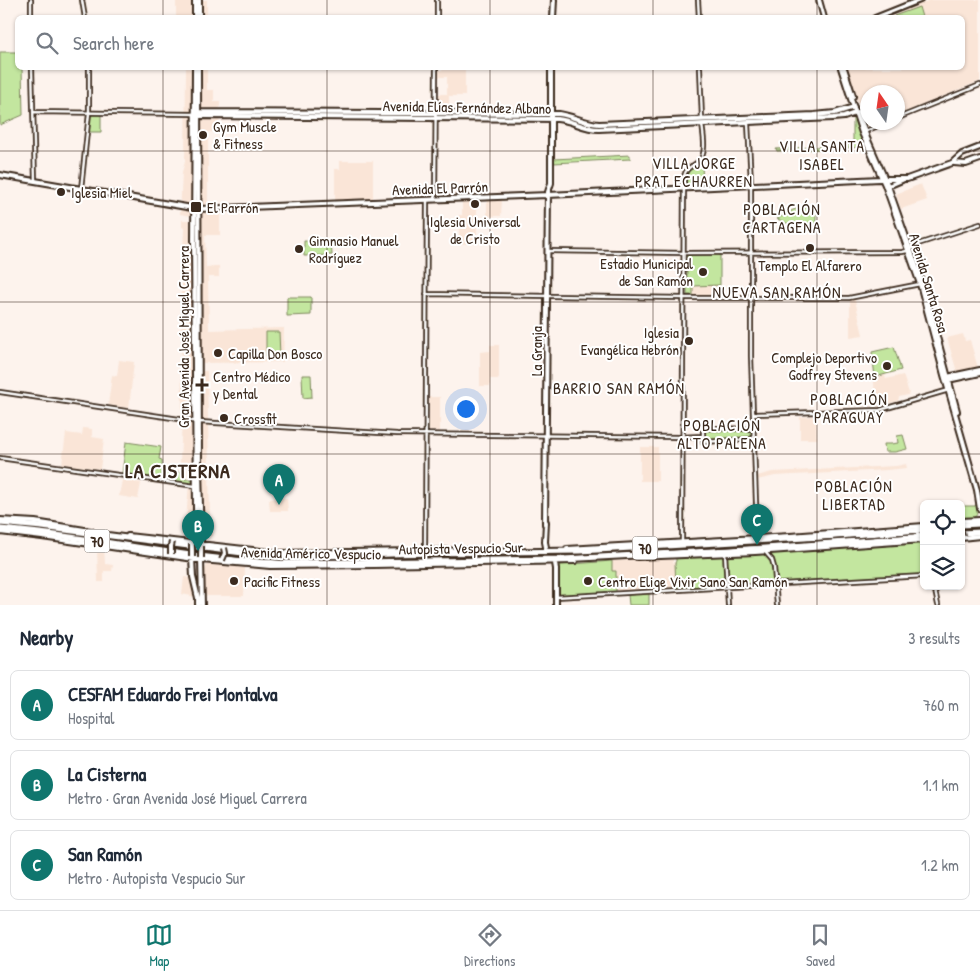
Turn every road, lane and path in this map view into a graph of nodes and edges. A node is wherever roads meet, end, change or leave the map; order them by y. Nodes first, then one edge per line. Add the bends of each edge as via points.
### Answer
1 (30, 0) edge
2 (82, 0) edge
3 (197, 0) edge
4 (437, 0) edge
5 (554, 0) edge
6 (698, 0) edge
7 (820, 0) edge
8 (920, 0) edge
9 (31, 15) edge
10 (84, 15) edge
11 (197, 15) edge
12 (437, 15) edge
13 (553, 15) edge
14 (699, 15) edge
15 (825, 15) edge
16 (884, 15) edge
17 (32, 70) edge
18 (89, 70) edge
19 (196, 70) edge
20 (436, 70) edge
21 (551, 70) edge
22 (700, 70) edge
23 (843, 70) edge
24 (980, 85) edge
25 (846, 110) junction
26 (856, 110) junction
27 (33, 112) junction
28 (89, 113) junction
29 (197, 114) junction
30 (905, 115) edge
31 (436, 116) junction
32 (847, 116) junction
33 (551, 117) junction
34 (702, 119) junction
35 (748, 122) junction
36 (702, 125) junction
37 (869, 130) edge
38 (864, 132) junction
39 (980, 147) edge
40 (958, 158) junction
41 (980, 159) edge
42 (952, 163) junction
43 (960, 164) junction
44 (0, 175) edge
45 (884, 179) junction
46 (35, 181) junction
47 (891, 183) junction
48 (751, 186) junction
49 (81, 189) junction
50 (685, 189) junction
51 (548, 195) junction
52 (427, 200) junction
53 (435, 200) junction
54 (196, 209) junction
55 (980, 224) edge
56 (909, 247) junction
57 (548, 251) junction
58 (684, 253) junction
59 (751, 253) junction
60 (921, 285) junction
61 (426, 294) junction
62 (547, 296) junction
63 (684, 298) junction
64 (751, 298) junction
65 (980, 372) edge
66 (946, 378) junction
67 (950, 390) junction
68 (0, 392) edge
69 (754, 414) junction
70 (197, 422) junction
71 (754, 429) junction
72 (426, 434) junction
73 (546, 436) junction
74 (703, 436) junction
75 (683, 437) junction
76 (754, 440) junction
77 (0, 458) edge
78 (195, 486) junction
79 (199, 490) junction
80 (980, 490) edge
81 (980, 509) edge
82 (980, 515) edge
83 (0, 522) edge
84 (979, 522) edge
85 (965, 523) edge
86 (42, 527) junction
87 (920, 528) edge
88 (920, 528) edge
89 (0, 531) edge
90 (90, 531) junction
91 (857, 531) junction
92 (192, 532) junction
93 (759, 532) dead end
94 (980, 532) edge
95 (40, 533) junction
96 (965, 534) edge
97 (965, 535) edge
98 (201, 536) junction
99 (980, 536) edge
100 (823, 537) junction
101 (920, 538) edge
102 (920, 539) edge
103 (173, 541) junction
104 (184, 542) junction
105 (682, 542) junction
106 (834, 542) junction
107 (893, 542) junction
108 (87, 543) junction
109 (192, 544) junction
110 (201, 545) junction
111 (209, 545) junction
112 (223, 547) junction
113 (546, 547) dead end
114 (425, 550) junction
115 (681, 552) junction
116 (320, 553) junction
117 (725, 553) junction
118 (766, 553) dead end
119 (707, 554) junction
120 (172, 555) junction
121 (370, 555) junction
122 (185, 558) junction
123 (192, 558) junction
124 (201, 559) junction
125 (209, 561) junction
126 (221, 561) junction
127 (389, 561) junction
128 (554, 563) junction
129 (371, 565) junction
130 (192, 566) junction
131 (202, 569) junction
132 (920, 576) edge
133 (775, 585) junction
134 (727, 587) junction
135 (935, 590) edge
136 (556, 597) junction
137 (198, 605) edge
138 (202, 605) edge
139 (556, 605) edge
140 (728, 605) edge
141 (777, 605) edge
142 (938, 605) edge

1 - 9 street
2 - 10 street
3 - 11 main road
4 - 12 street
5 - 13 main road
6 - 14 street
7 - 15 main road
8 - 16 main road
17 - 27 street
18 - 28 street
19 - 29 main road, Gran Avenida José Miguel Carrera
20 - 31 street
21 - 33 main road, La Granja
22 - 34 street
23 - 26 main road, Avenida Santa Rosa
24 - 30 street
25 - 26 main road, Avenida Elías Fernández Albano
25 - 32 main road
25 - 34 main road, Avenida Elías Fernández Albano via 814,115
26 - 32 main road, Avenida Elías Fernández Albano
26 - 38 main road, Avenida Santa Rosa
27 - 28 street, Avenida Elías Fernández Albano
27 - 46 street
28 - 29 street, Avenida Elías Fernández Albano
28 - 49 street
29 - 31 main road, Avenida Elías Fernández Albano
29 - 54 main road, Gran Avenida José Miguel Carrera
31 - 33 main road, Avenida Elías Fernández Albano
31 - 53 street
32 - 35 main road, Avenida Elías Fernández Albano
33 - 34 main road, Avenida Elías Fernández Albano via 564,114 596,124
33 - 36 main road, Avenida Elías Fernández Albano via 595,129
33 - 51 main road, La Granja via 551,183
34 - 36 street
35 - 36 main road, Avenida Elías Fernández Albano
35 - 48 street
36 - 50 street via 703,154 686,171
37 - 38 street
38 - 45 main road, Avenida Santa Rosa
39 - 40 main road
40 - 42 main road
40 - 43 main road
41 - 43 main road
42 - 43 main road
42 - 47 main road, Avenida El Parrón
44 - 46 main road, Avenida El Parrón
45 - 47 main road, Avenida El Parrón
45 - 48 main road, Avenida El Parrón
45 - 56 main road, Avenida Santa Rosa
46 - 49 main road, Avenida El Parrón
47 - 56 main road, Avenida Santa Rosa
48 - 50 main road, Avenida El Parrón
48 - 59 street
49 - 54 main road, Avenida El Parrón
50 - 51 main road, Avenida El Parrón
50 - 58 street
51 - 53 main road, Avenida El Parrón
51 - 57 main road, La Granja
52 - 53 main road, Avenida El Parrón
52 - 54 main road, Avenida El Parrón
52 - 61 street
54 - 70 main road, Gran Avenida José Miguel Carrera
55 - 56 street
56 - 59 street via 902,252
56 - 60 main road, Avenida Santa Rosa
57 - 58 street
57 - 62 main road, La Granja
58 - 59 street
58 - 63 street
59 - 64 street
60 - 64 street via 851,298
60 - 66 main road, Avenida Santa Rosa
61 - 62 street
61 - 72 street
62 - 63 street
62 - 73 main road, La Granja
63 - 64 street
63 - 75 street
64 - 69 street
65 - 66 main road
66 - 67 main road, Avenida Santa Rosa
67 - 69 street via 880,410
67 - 80 main road, Avenida Santa Rosa
67 - 81 main road, Avenida Santa Rosa
68 - 70 street
69 - 71 street
70 - 72 street
70 - 78 main road, Gran Avenida José Miguel Carrera
70 - 79 main road, Gran Avenida José Miguel Carrera
71 - 74 street via 702,428
71 - 76 street
72 - 73 street
72 - 114 street
73 - 75 street
73 - 113 main road, La Granja
74 - 75 street
74 - 76 street via 703,442
75 - 105 street
76 - 93 street
77 - 78 street
78 - 79 main road
78 - 92 main road, Gran Avenida José Miguel Carrera via 196,513
79 - 98 main road, Gran Avenida José Miguel Carrera
82 - 84 main road
83 - 86 highway, Autopista Vespucio Sur / 70
83 - 90 main road, Avenida Américo Vespucio via 37,523
84 - 85 highway
86 - 90 highway
86 - 121 highway, Autopista Vespucio Sur / 70 via 265,555
87 - 91 main road, Avenida Américo Vespucio
88 - 100 highway, Autopista Vespucio Sur / 70
89 - 95 highway, Autopista Vespucio Sur / 70
89 - 108 main road, Avenida Américo Vespucio
90 - 103 main road, Avenida Américo Vespucio
91 - 100 highway
91 - 105 main road, Avenida Américo Vespucio
92 - 104 main road
92 - 109 main road, Gran Avenida José Miguel Carrera
94 - 96 highway
95 - 108 highway
95 - 127 highway, Autopista Vespucio Sur / 70 via 244,561
97 - 99 main road
98 - 110 main road, Gran Avenida José Miguel Carrera
98 - 111 main road
100 - 121 highway, Autopista Vespucio Sur / 70 via 572,552
101 - 106 highway, Autopista Vespucio Sur / 70
102 - 107 main road, Avenida Américo Vespucio
103 - 104 main road, Avenida Américo Vespucio
103 - 120 main road, bridge
104 - 109 main road, Avenida Américo Vespucio
105 - 114 main road, Avenida Américo Vespucio via 572,549
106 - 107 highway
106 - 115 highway, Autopista Vespucio Sur / 70
107 - 117 main road, Avenida Américo Vespucio
108 - 120 main road, Avenida Américo Vespucio
109 - 110 main road, Avenida Américo Vespucio
109 - 123 main road, Gran Avenida José Miguel Carrera, bridge
110 - 111 main road, Avenida Américo Vespucio
110 - 124 main road, Gran Avenida José Miguel Carrera, bridge
111 - 112 main road, Avenida Américo Vespucio
112 - 116 main road, Avenida Américo Vespucio via 272,553
112 - 126 main road, bridge
114 - 116 main road, Avenida Américo Vespucio
115 - 119 highway
115 - 127 highway, Autopista Vespucio Sur / 70 via 563,559
116 - 121 highway
117 - 119 main road, Avenida Américo Vespucio
117 - 134 street
118 - 133 street via 773,564
119 - 128 main road, Avenida Américo Vespucio
120 - 122 main road, Avenida Américo Vespucio
122 - 123 main road, Avenida Américo Vespucio
122 - 130 main road
123 - 124 main road, Avenida Américo Vespucio
123 - 130 main road, Gran Avenida José Miguel Carrera
124 - 125 main road, Avenida Américo Vespucio
124 - 131 main road, Gran Avenida José Miguel Carrera
125 - 126 main road, Avenida Américo Vespucio
125 - 131 main road
126 - 129 main road, Avenida Américo Vespucio via 282,566
127 - 129 highway
128 - 129 main road, Avenida Américo Vespucio
128 - 136 main road
130 - 137 main road, Gran Avenida José Miguel Carrera
131 - 138 main road, Gran Avenida José Miguel Carrera
132 - 133 street
133 - 134 street
133 - 141 street
134 - 136 street
134 - 140 street
135 - 142 street
136 - 139 main road

